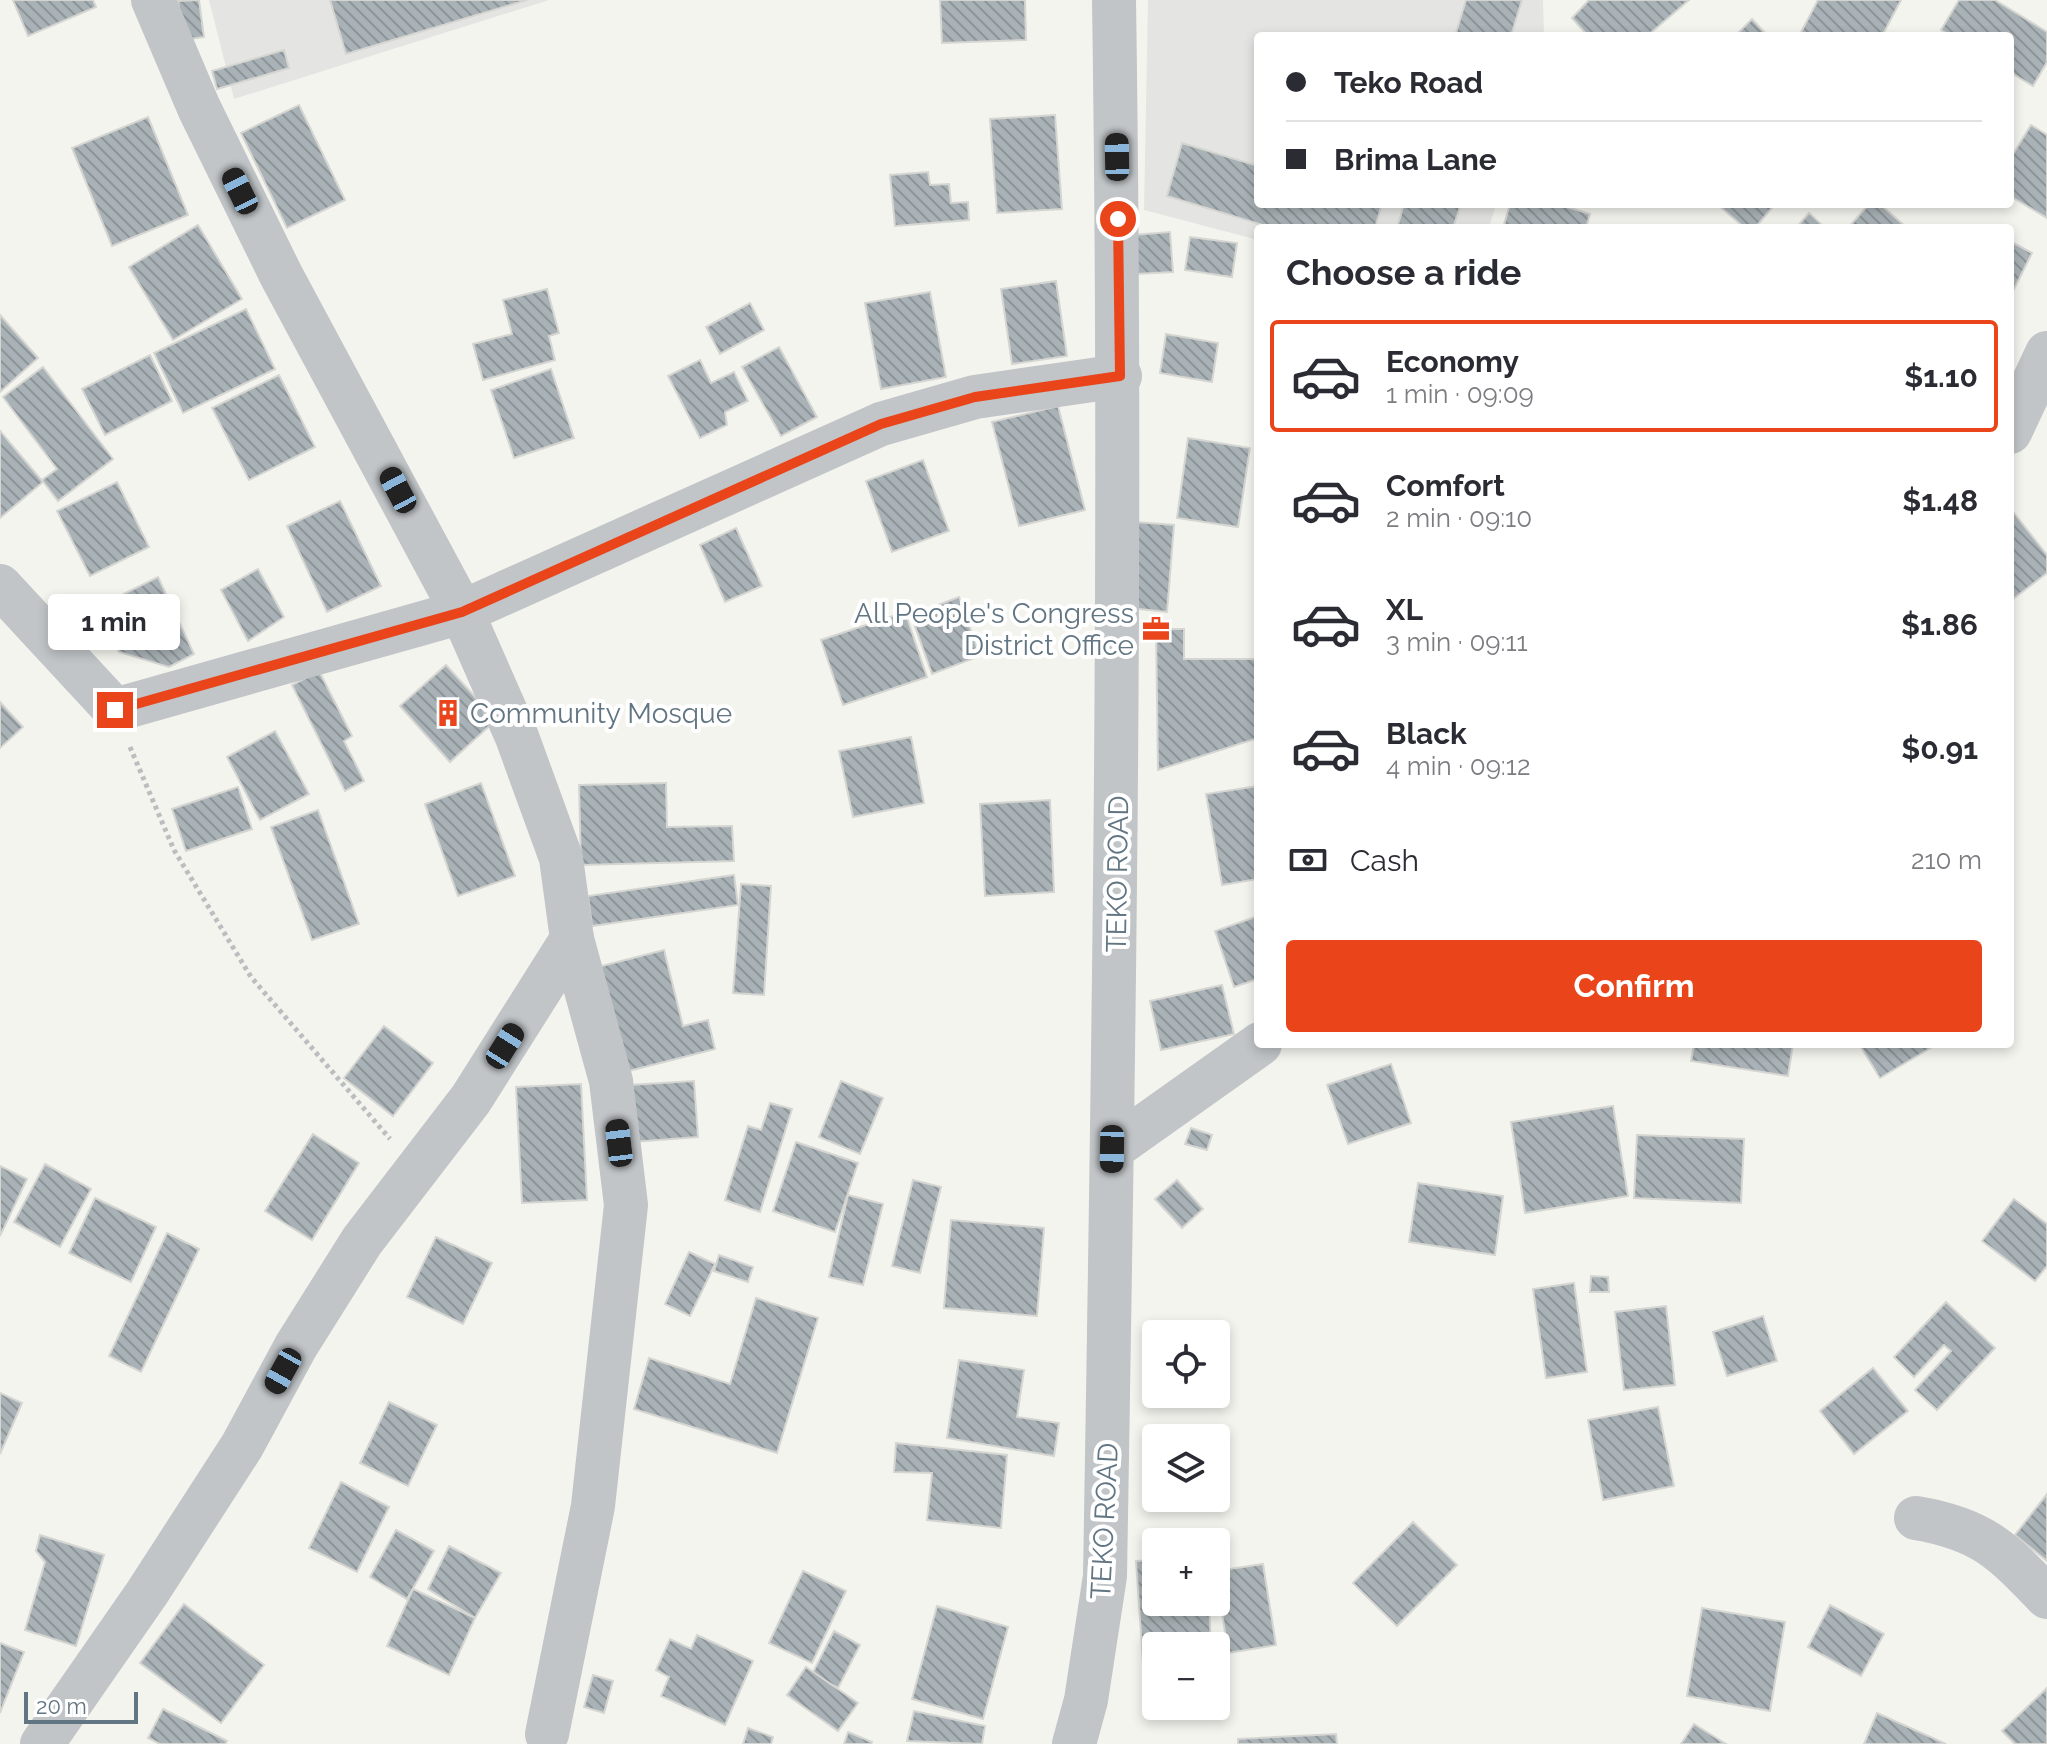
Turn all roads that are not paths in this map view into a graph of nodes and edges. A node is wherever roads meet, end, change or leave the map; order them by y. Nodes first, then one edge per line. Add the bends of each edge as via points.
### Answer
1 (153, 0) edge
2 (1114, 0) edge
3 (2047, 353) edge
4 (1120, 376) junction
5 (2014, 423) edge
6 (0, 586) edge
7 (462, 612) junction
8 (572, 939) junction
9 (1254, 1048) edge
10 (1112, 1149) junction
11 (1916, 1518) dead end
12 (2047, 1597) edge
13 (547, 1734) dead end
14 (42, 1744) edge
15 (1074, 1744) edge

1 - 7 street via 281,275
2 - 4 street, TEKO ROAD
3 - 5 street
4 - 7 street via 975,397 881,424
4 - 10 street, TEKO ROAD
6 - 7 street via 115,710
7 - 8 street via 517,737 561,858
8 - 13 street via 611,1081 626,1205 593,1506
8 - 14 street via 471,1099 362,1241 242,1446
9 - 10 street
10 - 15 street, TEKO ROAD via 1105,1576
11 - 12 street via 1956,1525 1994,1544

